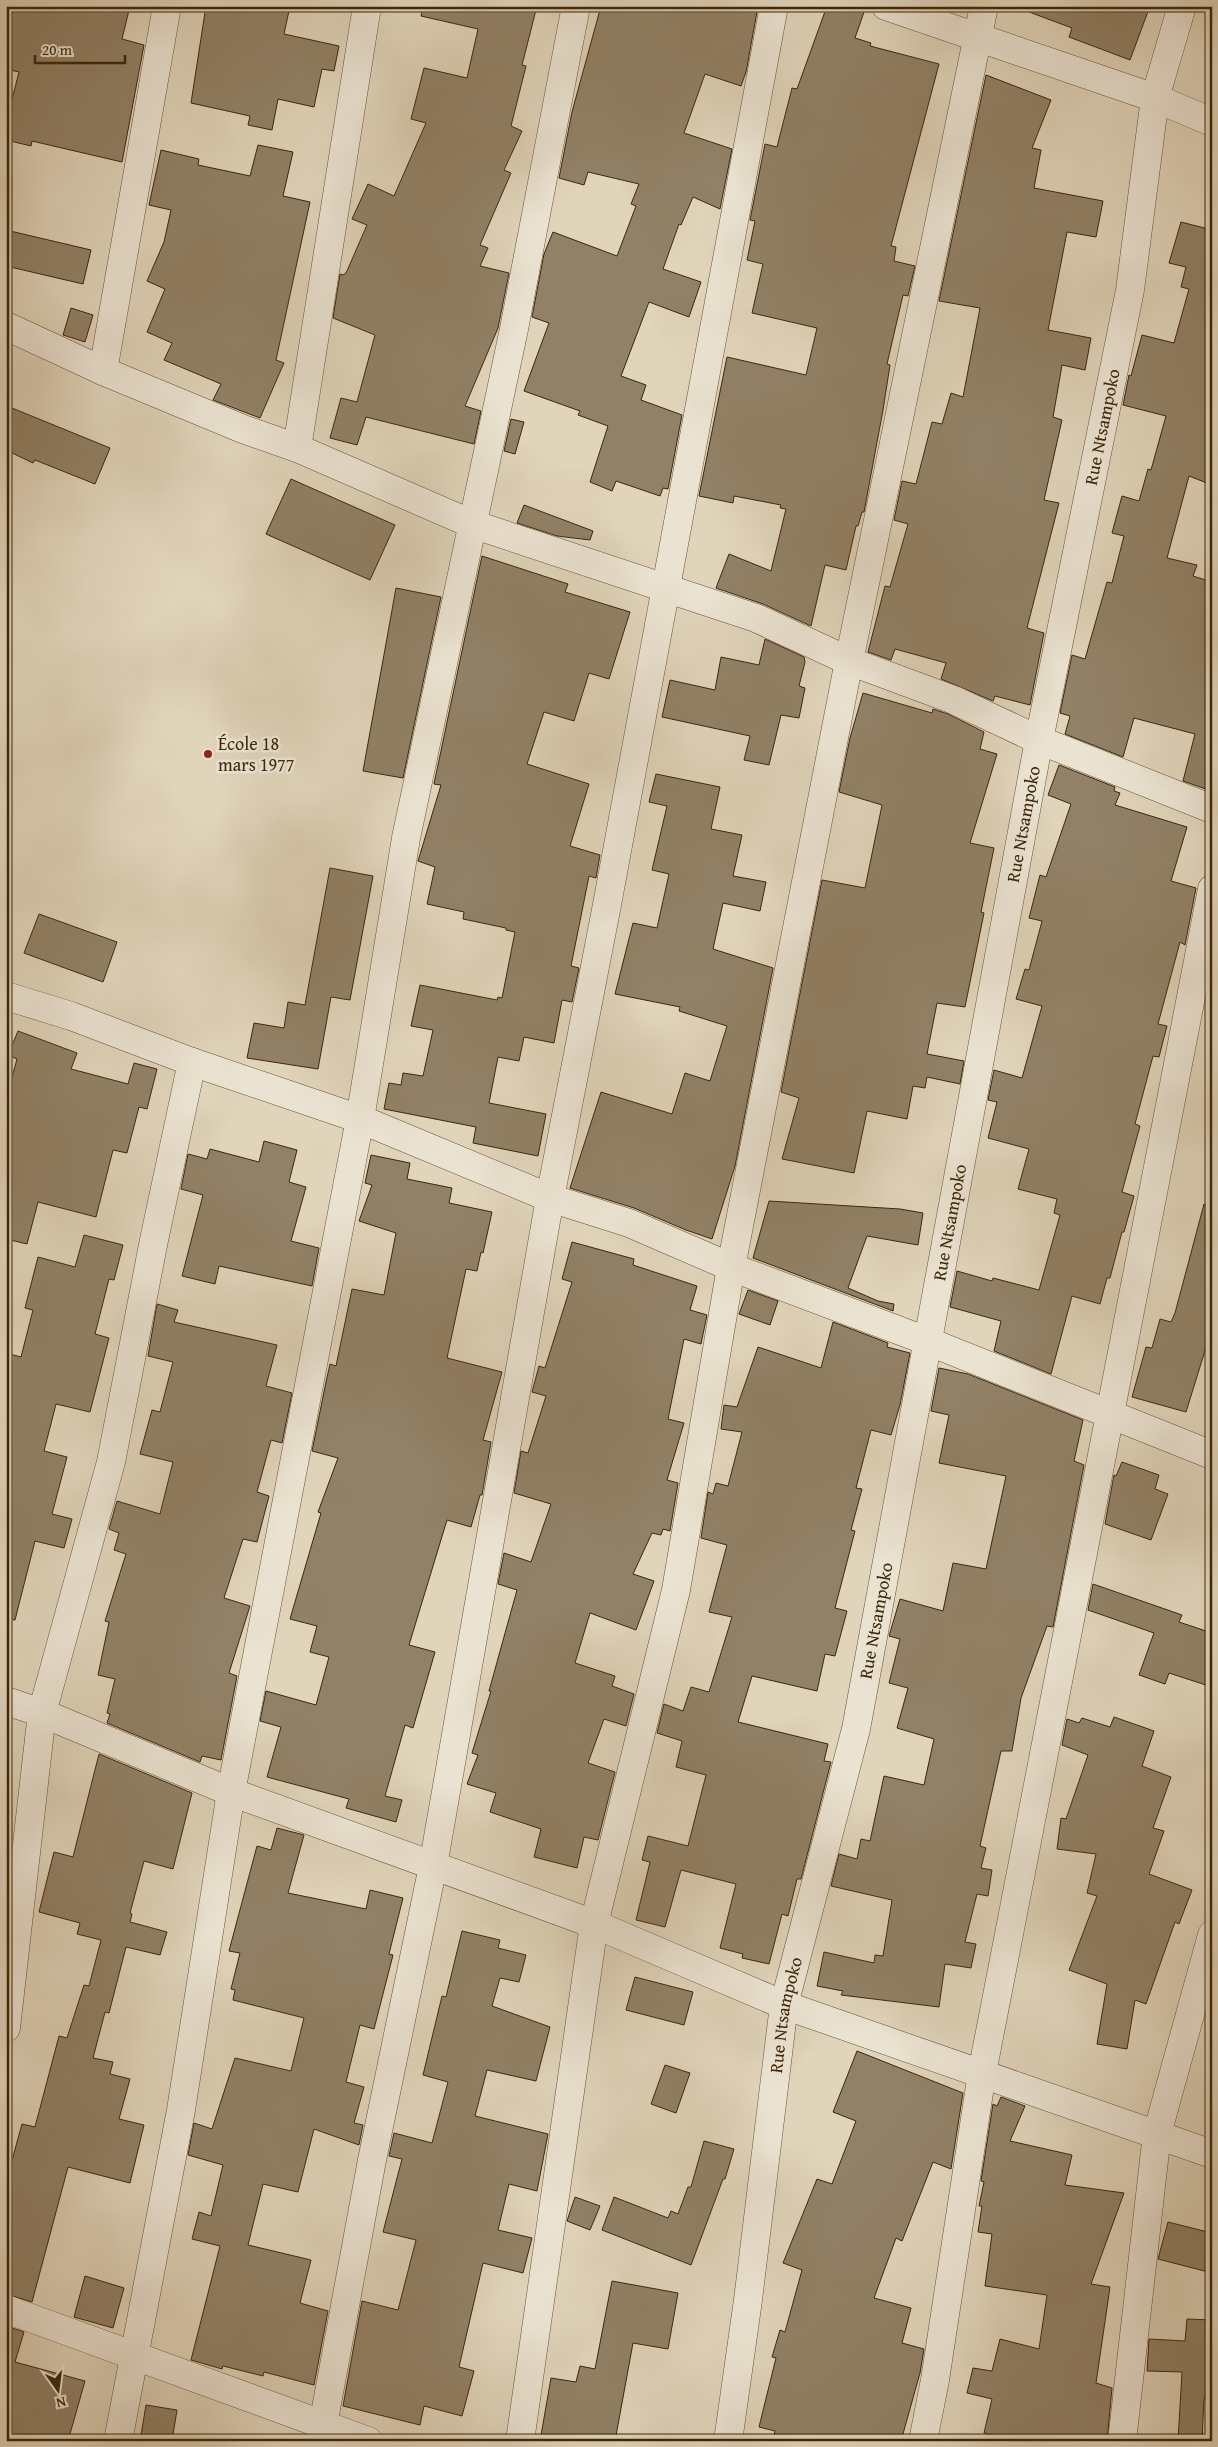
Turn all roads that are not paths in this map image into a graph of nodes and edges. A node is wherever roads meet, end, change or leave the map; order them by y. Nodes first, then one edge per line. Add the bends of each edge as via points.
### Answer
1 (167, 6) edge
2 (367, 6) edge
3 (576, 6) edge
4 (774, 6) edge
5 (886, 6) edge
6 (984, 6) edge
7 (1182, 6) edge
8 (978, 38) junction
9 (1155, 98) junction
10 (1212, 122) edge
11 (6, 326) edge
12 (103, 371) junction
13 (297, 448) junction
14 (472, 524) junction
15 (666, 586) junction
16 (848, 661) junction
17 (1039, 740) junction
18 (1212, 809) edge
19 (1212, 889) edge
20 (6, 996) edge
21 (192, 1062) junction
22 (360, 1119) junction
23 (550, 1198) junction
24 (731, 1266) junction
25 (927, 1341) junction
26 (1108, 1414) junction
27 (1212, 1455) edge
28 (6, 1701) edge
29 (42, 1713) junction
30 (232, 1792) junction
31 (433, 1866) junction
32 (594, 1924) junction
33 (1212, 1935) edge
34 (784, 2005) junction
35 (6, 2028) edge
36 (982, 2073) junction
37 (1157, 2134) junction
38 (1212, 2154) edge
39 (6, 2309) edge
40 (135, 2356) junction
41 (322, 2433) edge
42 (118, 2441) edge
43 (368, 2441) edge
44 (520, 2441) edge
45 (728, 2441) edge
46 (923, 2441) edge
47 (1122, 2441) edge

1 - 12 street
2 - 13 street
3 - 14 street via 514,329
4 - 15 street
5 - 8 street
6 - 8 street
7 - 9 street, Rue Ntsampoko
8 - 9 street
8 - 16 street
9 - 10 street
9 - 17 street, Rue Ntsampoko via 1130,290
11 - 12 street
12 - 13 street
13 - 14 street
14 - 15 street
14 - 22 street via 406,838
15 - 16 street via 756,618
15 - 23 street
16 - 17 street via 954,700
16 - 24 street
17 - 18 street
17 - 25 street, Rue Ntsampoko
19 - 26 street
20 - 21 street via 71,1016
21 - 22 street
21 - 29 street via 110,1462
22 - 23 street
22 - 30 street
23 - 24 street via 629,1223
23 - 31 street
24 - 25 street
24 - 32 street via 676,1590
25 - 26 street
25 - 34 street, Rue Ntsampoko via 856,1729
26 - 27 street
26 - 36 street
28 - 29 street
29 - 30 street
29 - 35 street
30 - 31 street
30 - 40 street via 181,2110
31 - 32 street
31 - 41 street via 372,2160
32 - 34 street
32 - 44 street
33 - 37 street
34 - 36 street
34 - 45 street, Rue Ntsampoko
36 - 37 street
36 - 46 street via 937,2370
37 - 38 street
37 - 47 street
39 - 40 street
40 - 41 street
40 - 42 street
41 - 43 street

